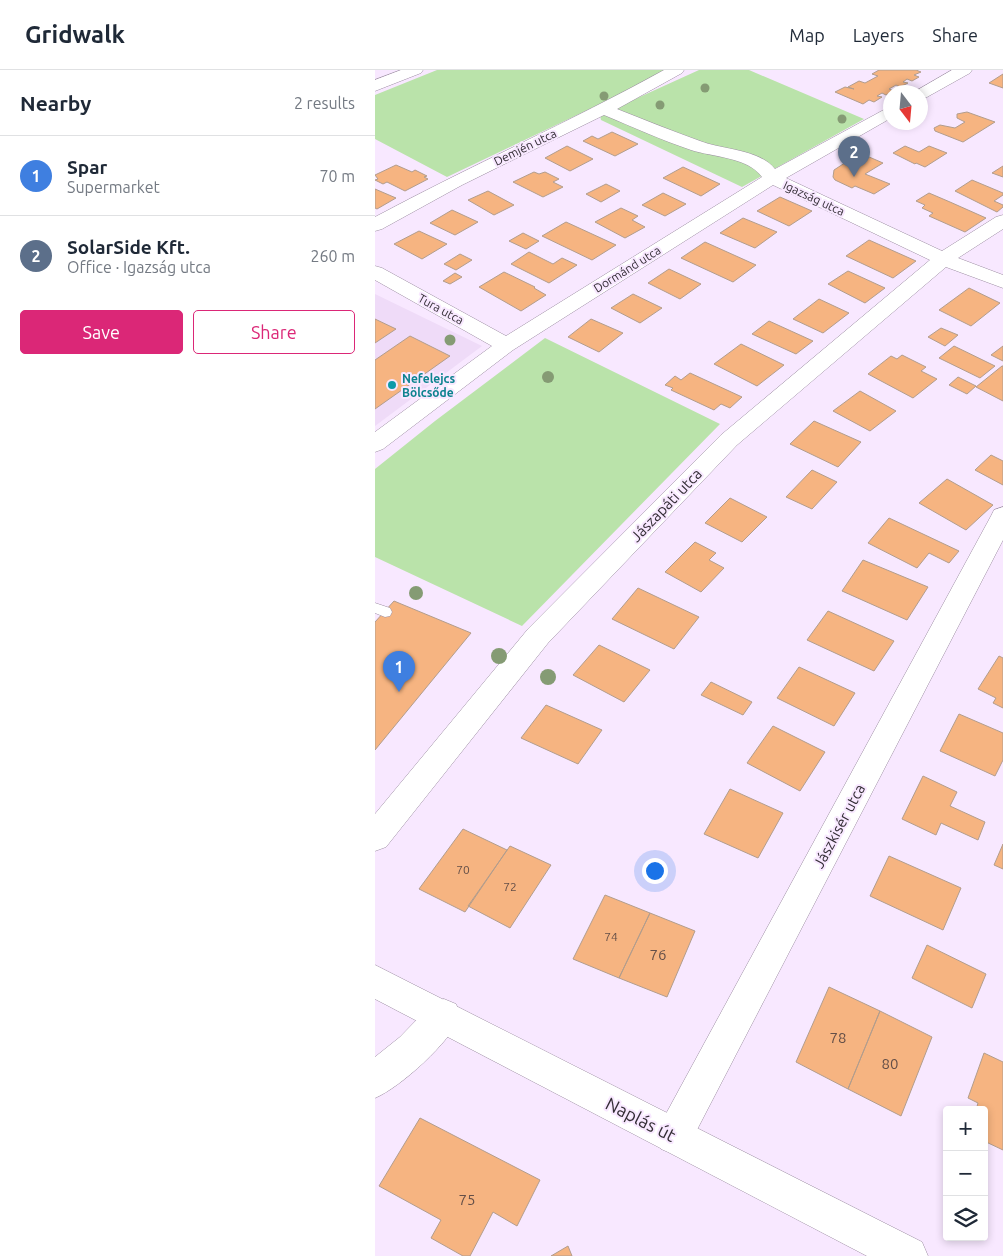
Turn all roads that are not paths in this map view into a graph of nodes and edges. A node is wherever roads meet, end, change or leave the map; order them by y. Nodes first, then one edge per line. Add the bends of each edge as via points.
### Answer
1 (415, 70) edge
2 (676, 70) edge
3 (963, 70) edge
4 (375, 86) edge
5 (928, 90) edge
6 (603, 109) junction
7 (883, 116) edge
8 (772, 178) junction
9 (1003, 221) edge
10 (375, 225) edge
11 (943, 259) junction
12 (375, 272) edge
13 (1003, 282) edge
14 (507, 345) junction
15 (375, 444) edge
16 (1003, 516) edge
17 (375, 837) edge
18 (375, 981) edge
19 (445, 1016) junction
20 (375, 1080) edge
21 (674, 1136) junction
22 (908, 1256) edge

1 - 4 street
2 - 6 street, Demjén utca
3 - 5 street
6 - 8 street, Igazság utca via 696,146 746,159 763,166
6 - 10 street, Demjén utca via 455,181
7 - 8 street, Dormánd utca
8 - 11 street, Igazság utca
8 - 14 street, Dormánd utca
9 - 11 street, Jászapáti utca
11 - 13 street, Igazság utca
11 - 17 street, Jászapáti utca via 729,440 538,636
12 - 14 street, Tura utca
14 - 15 street, Dormánd utca
16 - 21 street, Jászkisér utca
18 - 19 street, Naplás út
19 - 20 street via 412,1050
19 - 21 street, Naplás út
21 - 22 street, Naplás út

